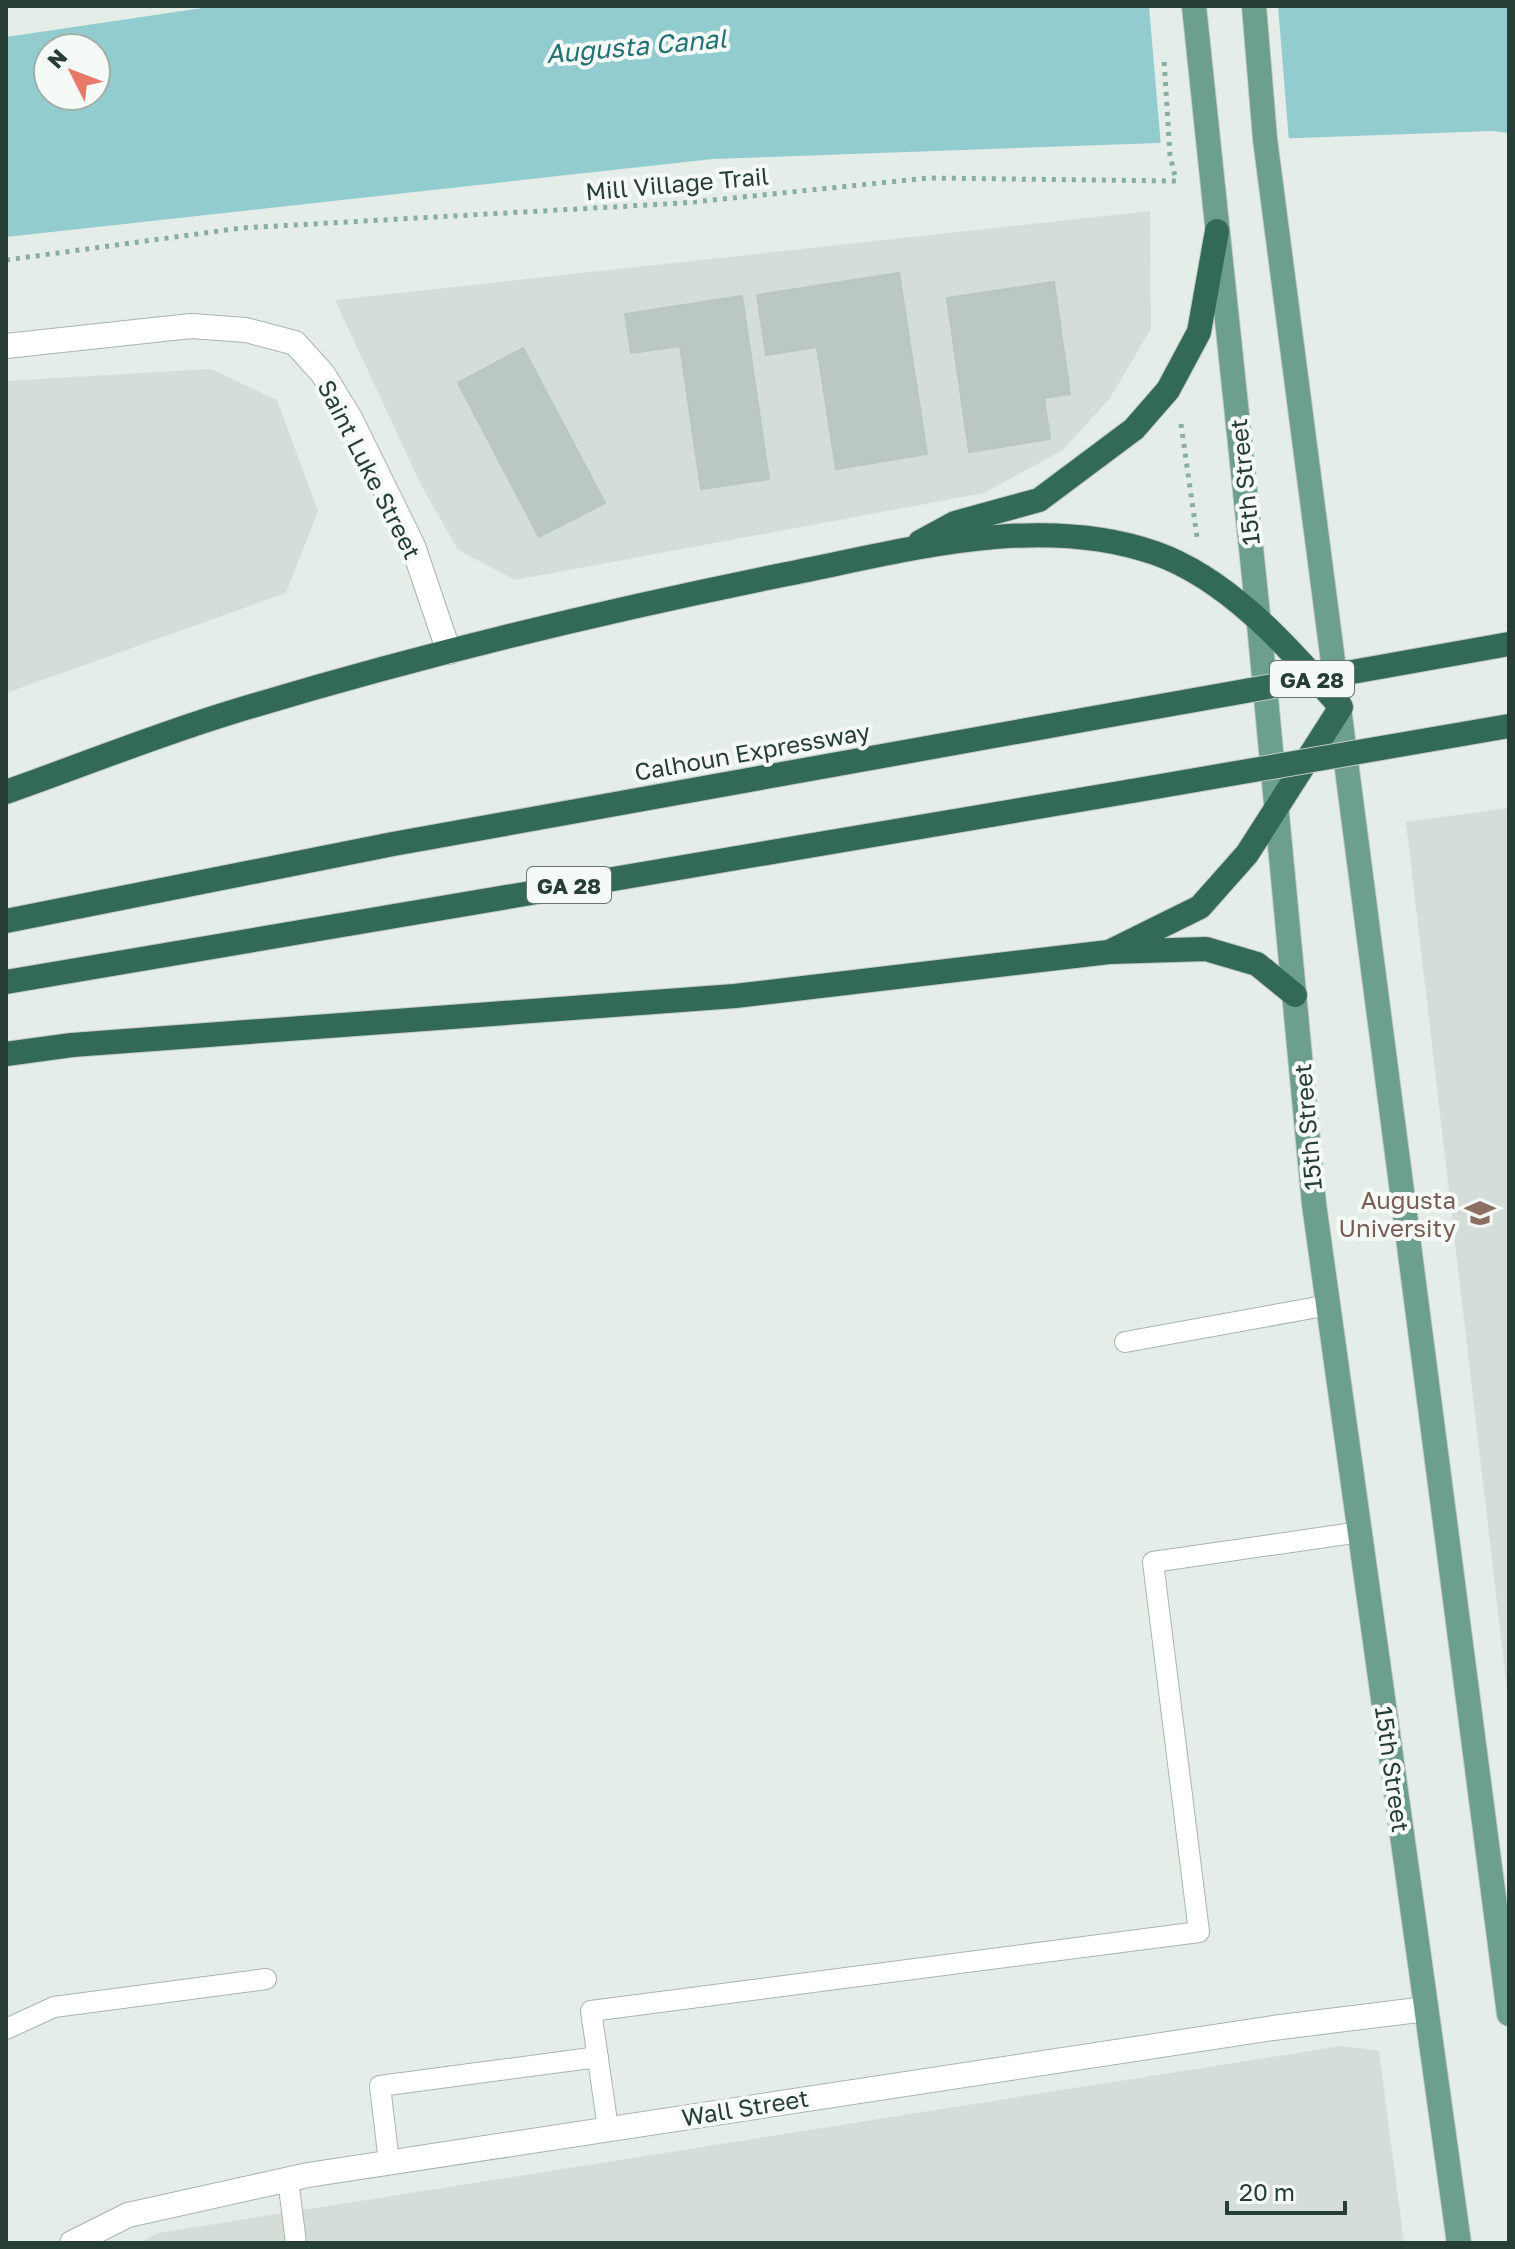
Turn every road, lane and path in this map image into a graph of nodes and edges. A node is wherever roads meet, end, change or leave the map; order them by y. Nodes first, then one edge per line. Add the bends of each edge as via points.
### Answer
1 (1194, 6) edge
2 (1254, 6) edge
3 (1163, 51) dead end
4 (1217, 231) junction
5 (6, 260) edge
6 (6, 346) edge
7 (1179, 412) dead end
8 (1198, 546) dead end
9 (900, 552) junction
10 (1259, 624) junction
11 (1509, 644) edge
12 (449, 652) junction
13 (1341, 707) junction
14 (1509, 726) edge
15 (6, 792) edge
16 (1276, 809) junction
17 (6, 921) edge
18 (1109, 952) junction
19 (6, 982) edge
20 (1295, 995) junction
21 (6, 1054) edge
22 (1329, 1305) junction
23 (1125, 1342) dead end
24 (1360, 1532) junction
25 (266, 1979) dead end
26 (1426, 2009) junction
27 (1509, 2014) edge
28 (6, 2029) edge
29 (598, 2057) junction
30 (608, 2128) junction
31 (389, 2162) junction
32 (288, 2179) junction
33 (72, 2243) edge
34 (296, 2243) edge
35 (1459, 2243) edge

1 - 4 main road, 15th Street
2 - 13 main road via 1265,139
3 - 5 path, Mill Village Trail via 1176,181 929,178 683,203 241,228
4 - 9 highway via 1199,332 1168,390 1134,429 1039,500 955,523
4 - 10 main road, 15th Street
6 - 12 street, Saint Luke Street via 191,326 246,330 295,343 323,374 350,418 413,546
7 - 8 path
9 - 10 highway via 1019,533 1115,544 1156,553 1219,587
9 - 12 highway via 673,597
10 - 13 highway
10 - 16 main road, 15th Street
11 - 17 highway, Calhoun Expressway / GA 28, bridge via 393,844
12 - 15 highway via 227,714
13 - 16 highway
13 - 27 main road
14 - 19 highway, GA 28, bridge
16 - 18 highway via 1247,854 1200,907
16 - 20 main road, 15th Street
18 - 20 highway via 1206,949 1257,964
18 - 21 highway via 735,996
20 - 22 main road, 15th Street
22 - 23 lane
22 - 24 main road, 15th Street
24 - 26 main road, 15th Street
24 - 29 lane via 1153,1562 1199,1932 591,2011
25 - 28 lane via 54,2007
26 - 30 street, Wall Street
26 - 35 main road, 15th Street
29 - 30 lane
29 - 31 lane via 380,2086
30 - 31 street, Wall Street
31 - 32 street, Wall Street
32 - 33 street, Wall Street via 128,2215
32 - 34 lane

